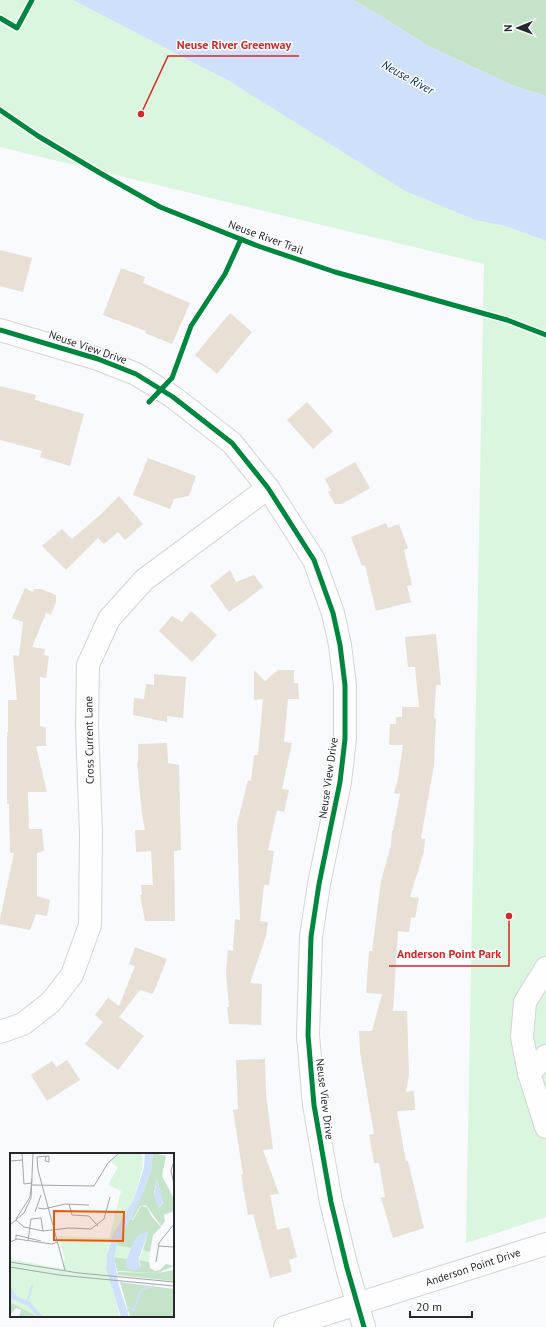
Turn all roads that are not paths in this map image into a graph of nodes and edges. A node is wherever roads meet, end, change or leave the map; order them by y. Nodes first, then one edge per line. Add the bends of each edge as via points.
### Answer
1 (0, 330) edge
2 (268, 488) junction
3 (546, 968) edge
4 (0, 1032) edge
5 (546, 1056) edge
6 (529, 1073) junction
7 (546, 1127) edge
8 (546, 1244) edge
9 (357, 1304) junction
10 (285, 1327) edge
11 (364, 1327) edge

1 - 2 street, Neuse View Drive via 98,359 136,374 174,398 232,443
2 - 4 street, Cross Current Lane via 144,580 109,619 88,665 90,925 72,975 51,1002 23,1024
2 - 9 street, Neuse View Drive via 314,560 333,613 345,686 345,739 340,782 311,937 308,1035 314,1105 331,1202
3 - 6 street via 525,1002 522,1037
5 - 6 street
6 - 7 street
8 - 9 street, Anderson Point Drive
9 - 10 street, Anderson Point Drive
9 - 11 street, Neuse View Drive

